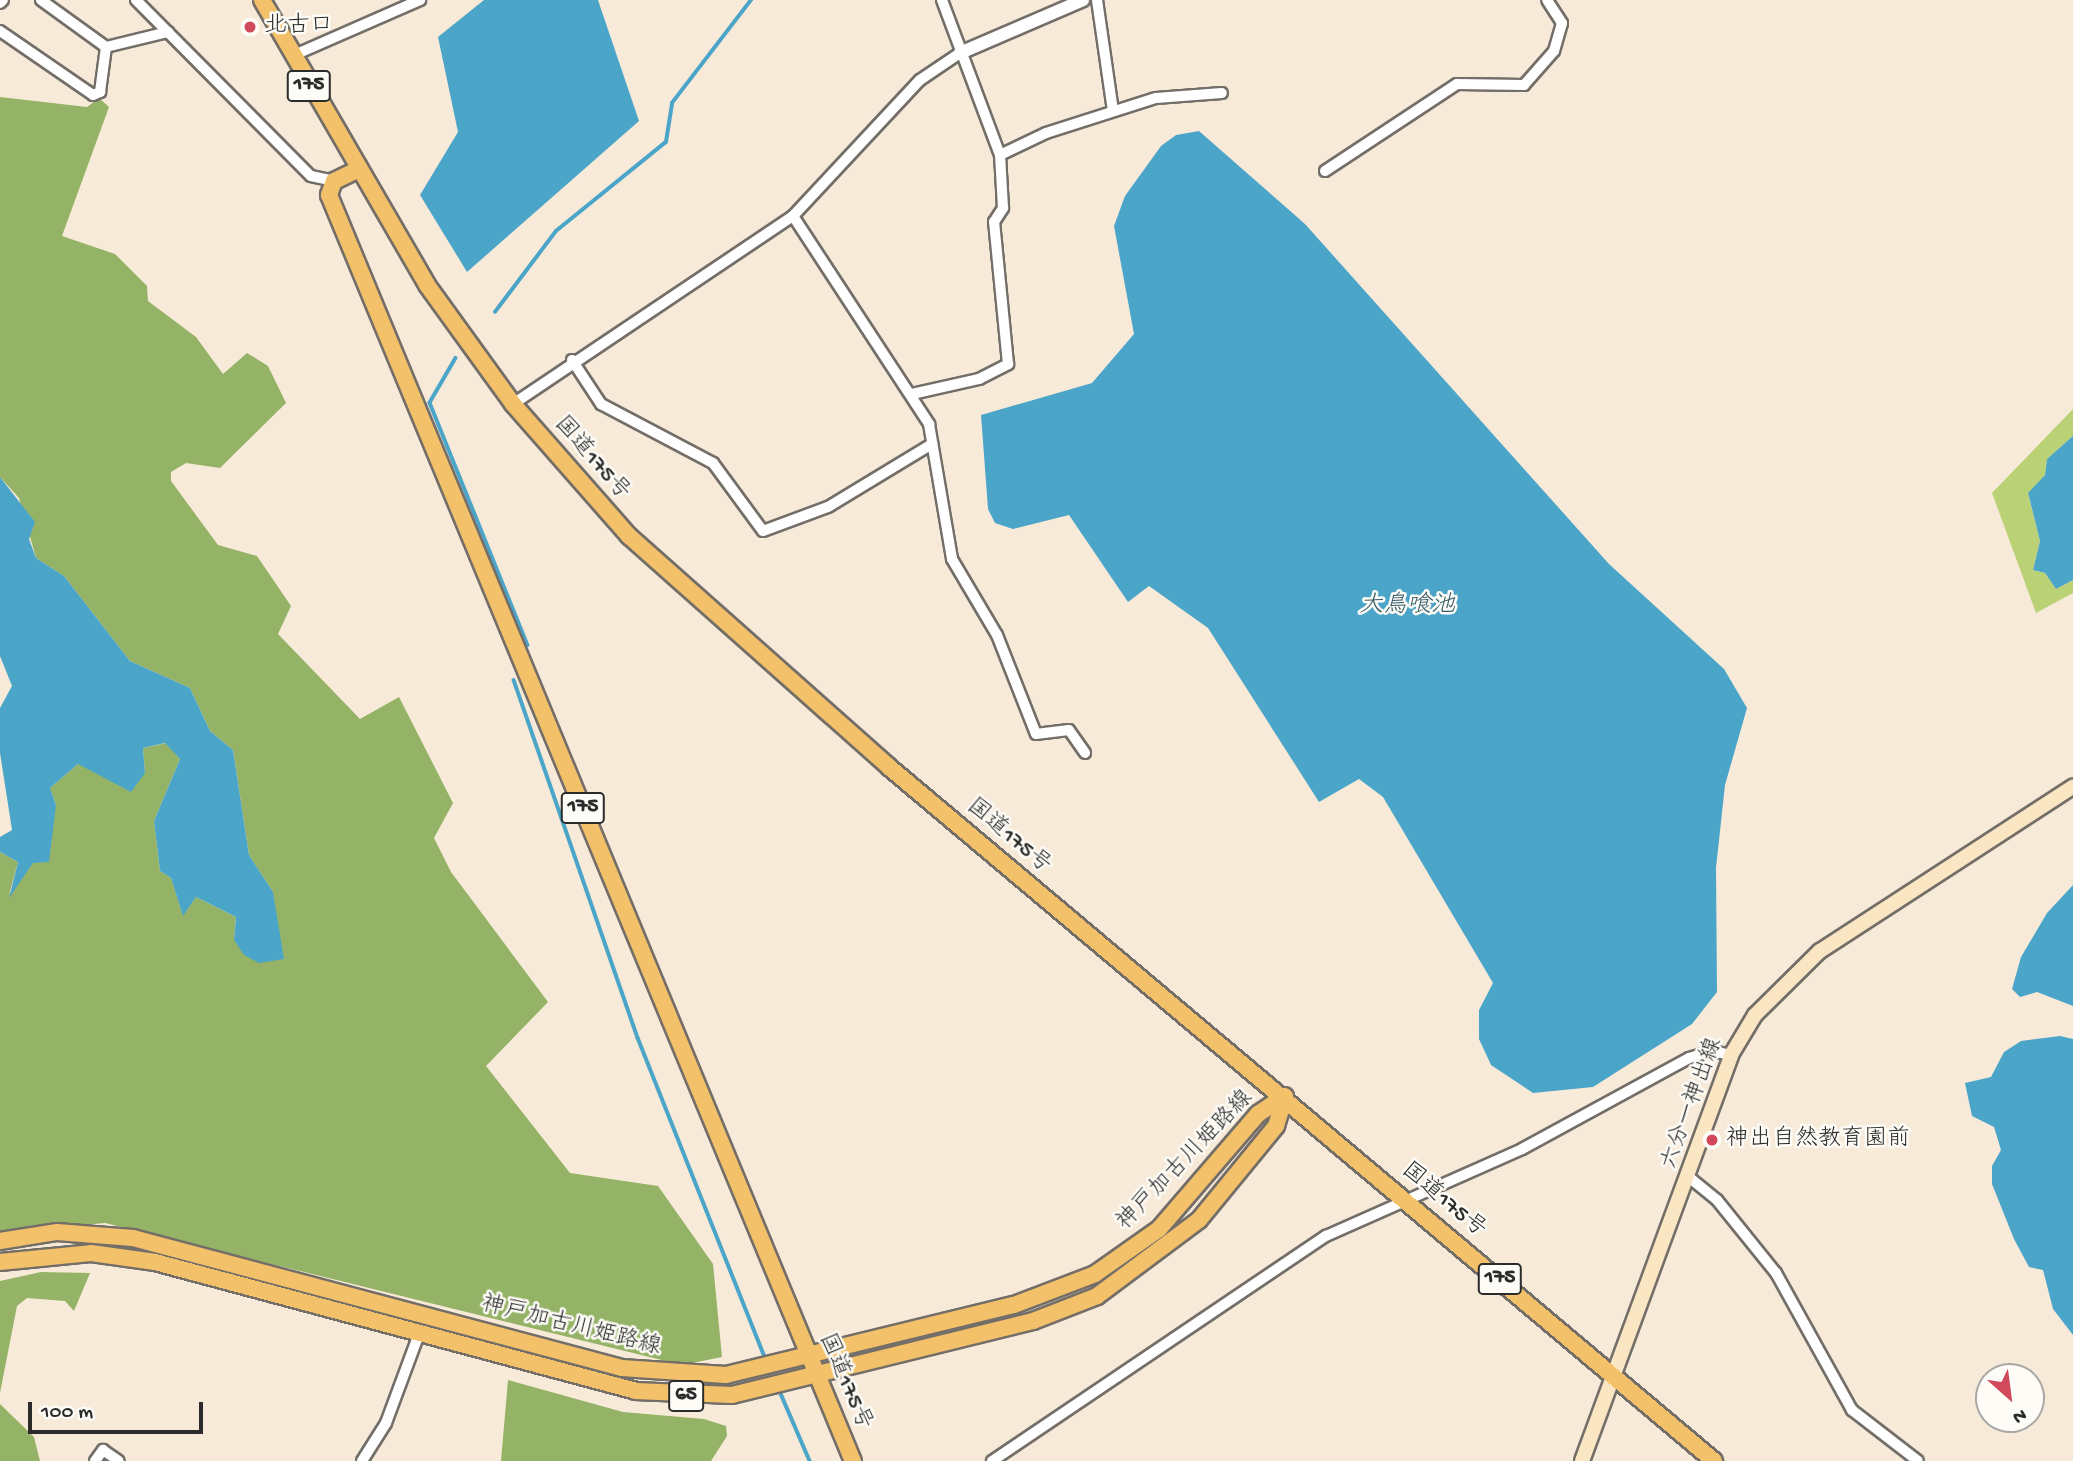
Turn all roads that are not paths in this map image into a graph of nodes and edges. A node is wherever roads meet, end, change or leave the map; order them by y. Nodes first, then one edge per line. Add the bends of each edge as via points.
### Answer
1 (41, 0) edge
2 (136, 0) edge
3 (262, 0) edge
4 (419, 0) edge
5 (942, 0) edge
6 (1083, 0) edge
7 (1097, 0) edge
8 (1547, 0) edge
9 (0, 31) edge
10 (168, 32) junction
11 (106, 47) junction
12 (960, 53) junction
13 (291, 56) junction
14 (1222, 93) dead end
15 (1113, 111) junction
16 (1000, 155) junction
17 (359, 169) junction
18 (1325, 172) dead end
19 (334, 181) junction
20 (793, 216) junction
21 (572, 360) junction
22 (912, 394) junction
23 (513, 404) junction
24 (932, 444) junction
25 (1085, 753) dead end
26 (2073, 787) edge
27 (1731, 1055) junction
28 (1285, 1097) junction
29 (1690, 1178) junction
30 (1405, 1198) junction
31 (0, 1241) edge
32 (0, 1262) edge
33 (419, 1334) junction
34 (809, 1357) junction
35 (817, 1375) junction
36 (1615, 1377) junction
37 (95, 1461) edge
38 (119, 1461) edge
39 (362, 1461) edge
40 (853, 1461) edge
41 (992, 1461) edge
42 (1582, 1461) edge
43 (1714, 1461) edge
44 (1918, 1461) edge

1 - 11 street
2 - 10 street
3 - 13 main road, 国道175号 / 175
4 - 13 street
5 - 12 street
6 - 12 street
7 - 15 street
8 - 18 street via 1562,23 1554,51 1524,85 1457,85
9 - 11 street via 93,95 100,92
10 - 11 street
10 - 19 street via 311,176
12 - 16 street
12 - 20 street via 920,80
13 - 17 main road, 国道175号 / 175
14 - 15 street via 1156,98
15 - 16 street
16 - 22 street via 1003,208 994,222 1008,364 979,379
17 - 19 main road
17 - 23 main road, 国道175号 / 175 via 427,285
19 - 34 main road, 国道175号 / 175 via 329,195
20 - 21 street
20 - 22 street
21 - 23 street
21 - 24 street via 601,404 713,463 762,531 828,508
22 - 24 street
23 - 28 main road, 国道175号 / 175 via 629,536 689,593
24 - 25 street via 952,559 997,635 1035,734 1069,730
26 - 27 main road, 六分一神出線 via 1820,951 1774,993
27 - 29 main road, 六分一神出線
27 - 30 street via 1712,1051 1689,1058 1522,1149
28 - 30 main road, 国道175号 / 175
28 - 34 main road, 神戸加古川姫路線 / 65 via 1258,1114 1159,1229 1095,1274 1014,1306
28 - 35 main road, 神戸加古川姫路線 / 65 via 1276,1126 1199,1220 1132,1276 1033,1321
29 - 36 main road, 六分一神出線
29 - 44 street via 1717,1200 1776,1273 1852,1410
30 - 36 main road, 国道175号 / 175
30 - 41 street via 1326,1236
31 - 34 main road, 神戸加古川姫路線 / 65 via 57,1232 144,1241 634,1369 726,1375
32 - 33 main road, 神戸加古川姫路線 / 65 via 62,1253 132,1258
33 - 35 main road, 神戸加古川姫路線 / 65 via 665,1395 732,1395
33 - 39 street via 386,1423
34 - 35 main road, 国道175号 / 175
35 - 40 main road, 国道175号 / 175
36 - 42 main road, 六分一神出線
36 - 43 main road, 国道175号 / 175
37 - 38 street via 103,1450

